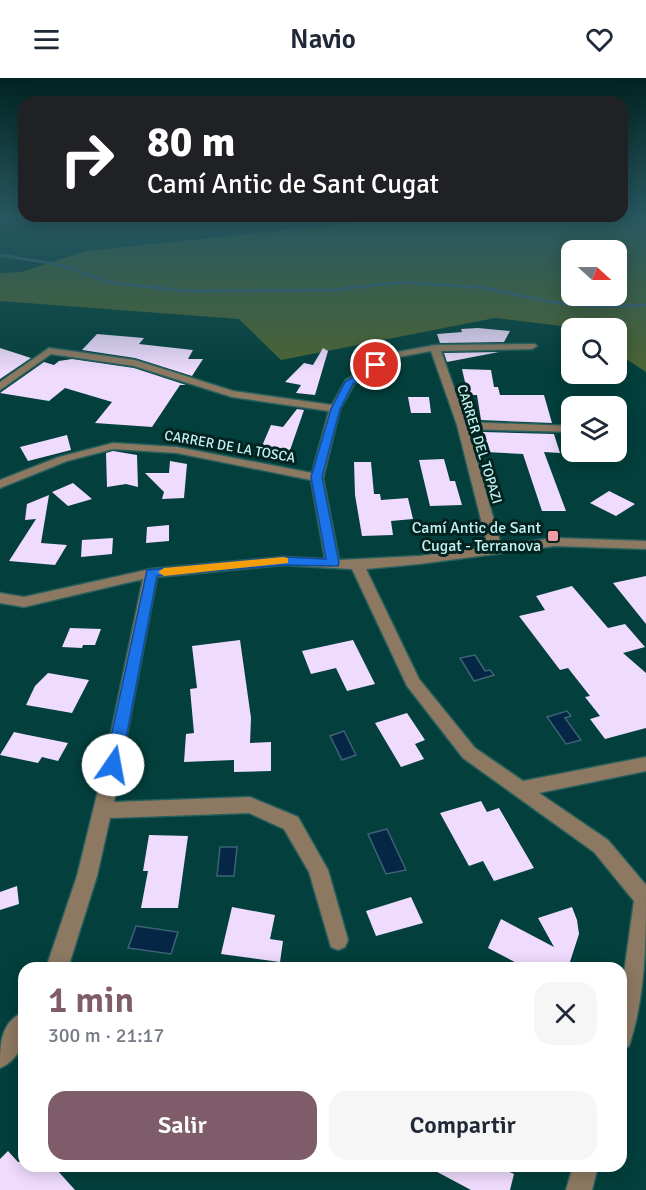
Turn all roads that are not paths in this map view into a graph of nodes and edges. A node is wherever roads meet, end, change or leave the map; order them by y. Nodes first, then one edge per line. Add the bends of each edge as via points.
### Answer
1 (532, 346) dead end
2 (435, 348) junction
3 (0, 387) edge
4 (335, 409) junction
5 (462, 425) junction
6 (561, 429) edge
7 (317, 477) junction
8 (0, 484) edge
9 (646, 545) edge
10 (495, 549) junction
11 (333, 563) junction
12 (357, 565) junction
13 (151, 573) junction
14 (0, 598) edge
15 (646, 764) edge
16 (520, 789) junction
17 (102, 810) junction
18 (338, 940) dead end
19 (59, 962) edge
20 (627, 1016) edge
21 (18, 1031) edge
22 (0, 1056) edge
23 (584, 1172) edge
24 (579, 1190) edge

1 - 2 street
2 - 4 street via 390,356 350,382
2 - 5 street, CARRER DEL TOPAZI
3 - 4 street via 49,351 135,363 232,394
4 - 7 street
5 - 6 street
5 - 10 street, CARRER DEL TOPAZI
7 - 8 street, CARRER DE LA TOSCA via 177,450 113,446 63,459
7 - 11 street
9 - 10 street via 555,542
10 - 12 street
11 - 12 street
11 - 13 street via 283,561
12 - 16 street via 412,682 469,753
13 - 14 street via 24,602
13 - 17 street
15 - 16 street
16 - 20 street via 601,846 644,898
17 - 18 street via 250,805 291,823 318,870
17 - 19 street via 87,876
21 - 22 street
23 - 24 street

